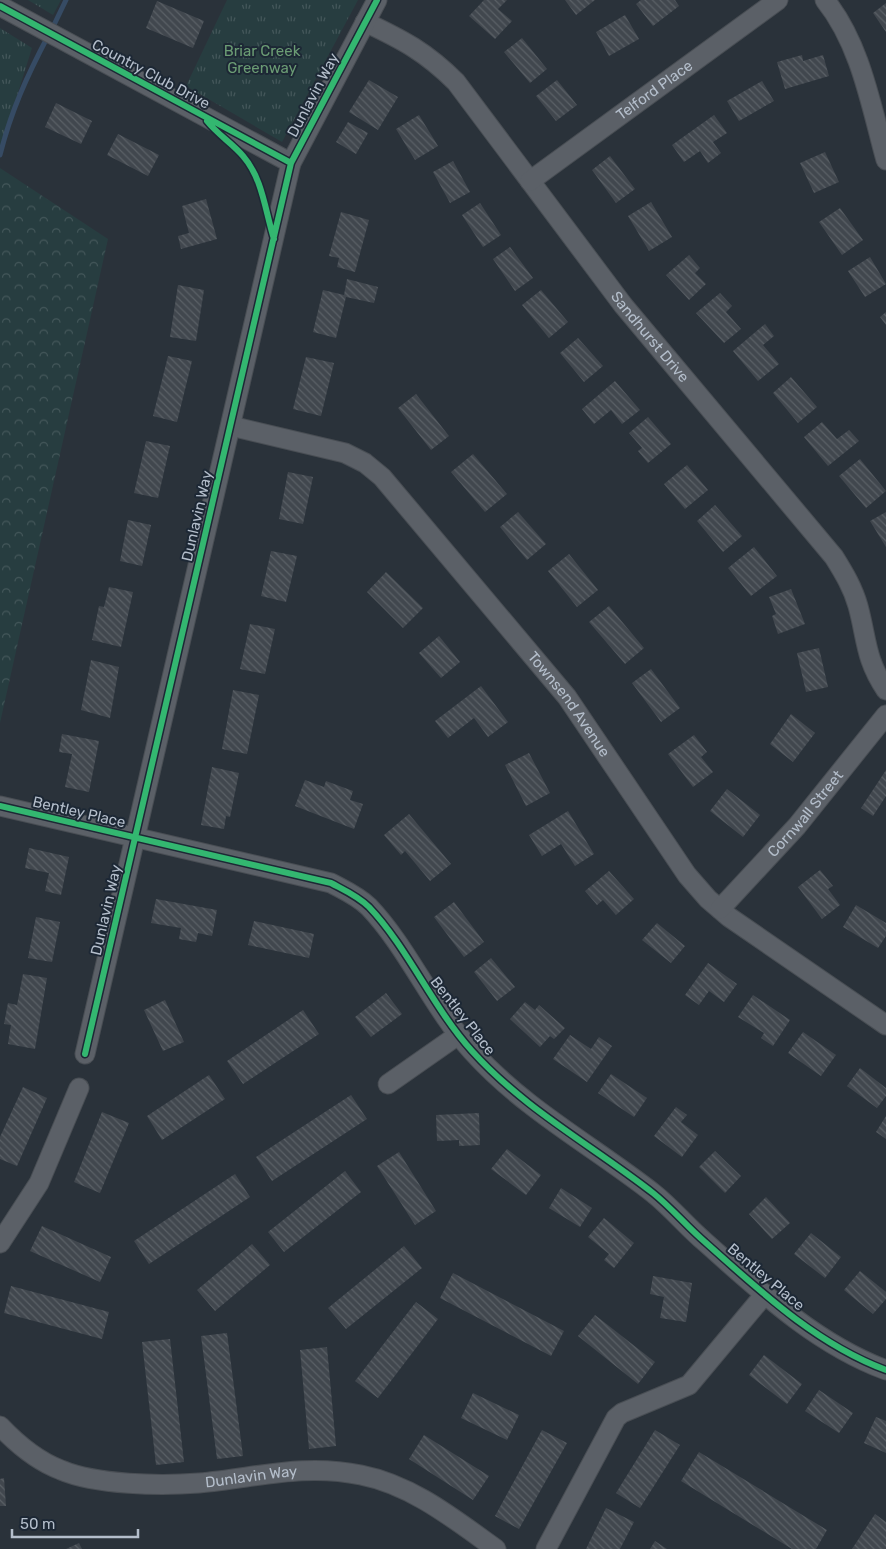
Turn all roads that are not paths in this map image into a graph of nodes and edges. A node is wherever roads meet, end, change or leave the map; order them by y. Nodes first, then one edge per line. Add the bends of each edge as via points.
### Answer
1 (377, 0) edge
2 (778, 0) edge
3 (825, 0) edge
4 (0, 6) edge
5 (365, 22) junction
6 (886, 160) edge
7 (291, 163) junction
8 (530, 180) junction
9 (231, 426) junction
10 (886, 690) edge
11 (886, 715) edge
12 (0, 806) edge
13 (136, 837) junction
14 (720, 909) junction
15 (886, 1025) edge
16 (458, 1035) junction
17 (85, 1054) dead end
18 (388, 1084) dead end
19 (79, 1088) dead end
20 (0, 1243) edge
21 (765, 1294) junction
22 (886, 1370) edge
23 (0, 1426) edge
24 (496, 1549) edge
25 (546, 1549) edge

1 - 5 street, Dunlavin Way
2 - 8 street, Telford Place
3 - 6 street via 853,48
4 - 7 street, Country Club Drive
5 - 7 street, Dunlavin Way
5 - 8 street, Sandhurst Drive via 411,44 435,61 456,82
7 - 9 street, Dunlavin Way
8 - 10 street, Sandhurst Drive via 623,305 834,557 850,584 871,664
9 - 13 street, Dunlavin Way
9 - 14 street, Townsend Avenue via 344,453 365,463 382,477 550,674 688,875
11 - 14 street, Cornwall Street via 798,826
12 - 13 street, Bentley Place
13 - 16 street, Bentley Place via 331,883 351,893 383,924
13 - 17 street, Dunlavin Way
14 - 15 street, Townsend Avenue
16 - 18 street
16 - 21 street, Bentley Place via 505,1084 655,1195
19 - 20 street via 39,1183
21 - 22 street, Bentley Place via 826,1340
21 - 25 street via 689,1385 616,1418
23 - 24 street, Dunlavin Way via 35,1457 61,1471 85,1477 175,1484 301,1470 341,1471 380,1479 424,1500

